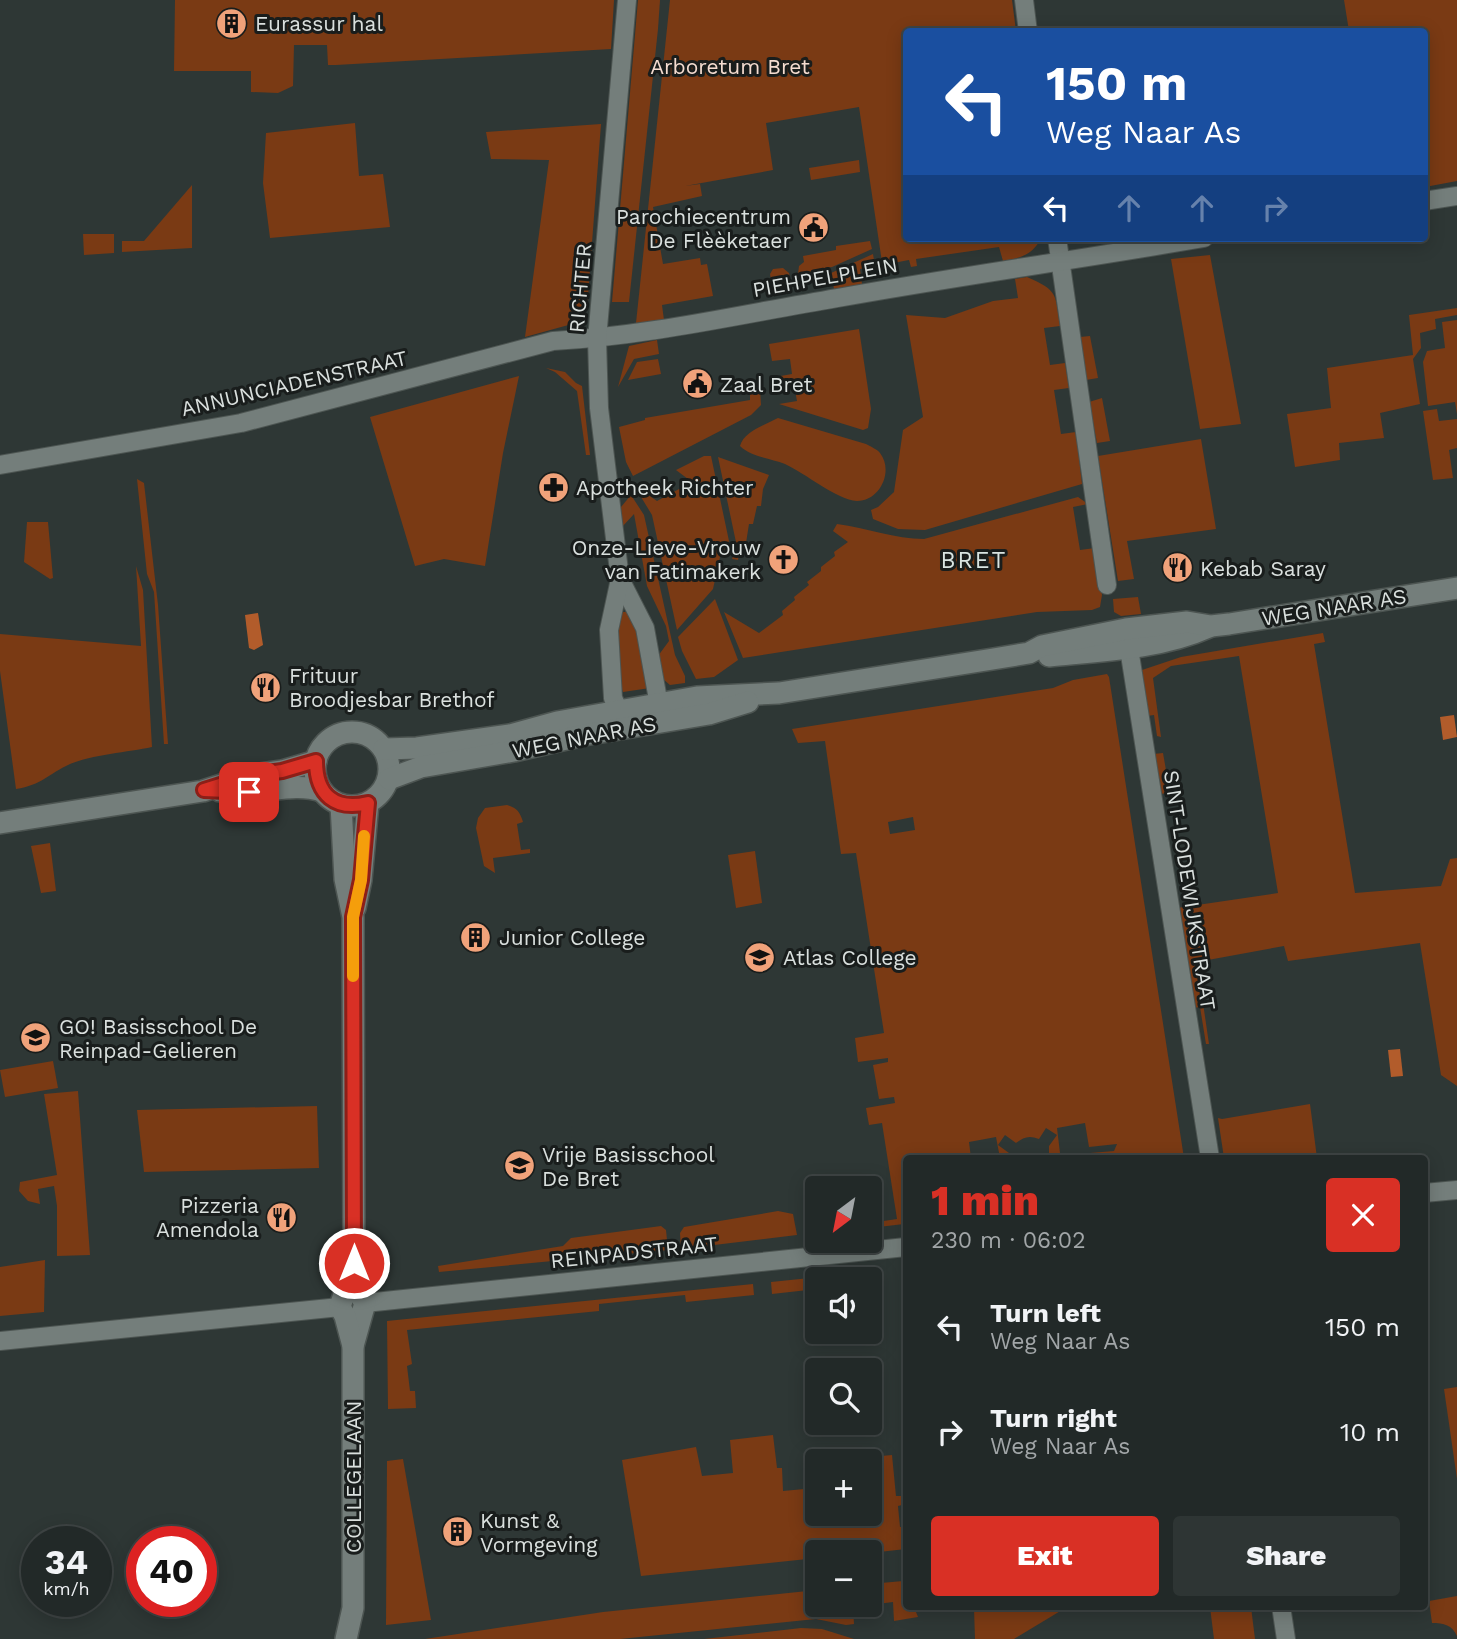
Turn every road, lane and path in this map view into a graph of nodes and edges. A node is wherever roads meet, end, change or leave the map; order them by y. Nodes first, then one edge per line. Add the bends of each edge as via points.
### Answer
1 (627, 0) edge
2 (1024, 0) edge
3 (1028, 28) edge
4 (1457, 196) edge
5 (1428, 200) edge
6 (1058, 242) edge
7 (1180, 242) edge
8 (1060, 262) junction
9 (597, 339) junction
10 (0, 465) edge
11 (620, 579) junction
12 (1107, 585) dead end
13 (1457, 588) edge
14 (1127, 638) junction
15 (661, 713) junction
16 (622, 719) junction
17 (384, 749) junction
18 (316, 761) junction
19 (388, 779) junction
20 (204, 790) junction
21 (322, 791) junction
22 (368, 803) junction
23 (341, 805) junction
24 (0, 823) edge
25 (353, 917) junction
26 (1210, 1155) edge
27 (1457, 1190) edge
28 (1428, 1194) edge
29 (903, 1247) edge
30 (348, 1306) junction
31 (0, 1341) edge
32 (354, 1608) junction
33 (1282, 1610) edge
34 (346, 1639) edge
35 (361, 1639) edge
36 (1286, 1639) edge

1 - 9 street, RICHTER
2 - 3 street
4 - 5 street
6 - 8 street
7 - 8 street, PIEHPELPLEIN
8 - 9 street, PIEHPELPLEIN
8 - 12 street
9 - 10 street, ANNUNCIADENSTRAAT via 553,341 241,423
9 - 11 street, RICHTER via 599,408
11 - 15 street, RICHTER via 645,628
11 - 16 street, RICHTER via 609,630 614,698
13 - 14 main road, WEG NAAR AS via 1211,626 1187,622
14 - 15 main road, WEG NAAR AS via 1042,646 1029,653 779,693 709,714
14 - 26 street, SINT-LODEWIJKSTRAAT
15 - 16 main road, WEG NAAR AS
16 - 17 main road, WEG NAAR AS via 558,722 510,735
16 - 19 main road, WEG NAAR AS via 584,734 428,765
17 - 18 main road via 366,734 343,732 329,739
17 - 19 main road via 390,764
18 - 20 main road
18 - 21 main road
19 - 22 main road via 381,793
20 - 21 main road
20 - 24 main road
21 - 23 main road
22 - 23 main road
22 - 25 main road, COLLEGELAAN
23 - 25 main road, COLLEGELAAN via 345,879
25 - 30 main road, COLLEGELAAN via 354,1263
27 - 28 street
29 - 30 street, REINPADSTRAAT
30 - 31 street, REINPADSTRAAT
30 - 32 main road, COLLEGELAAN via 353,1346
32 - 34 main road, COLLEGELAAN
32 - 35 main road, COLLEGELAAN
33 - 36 street

